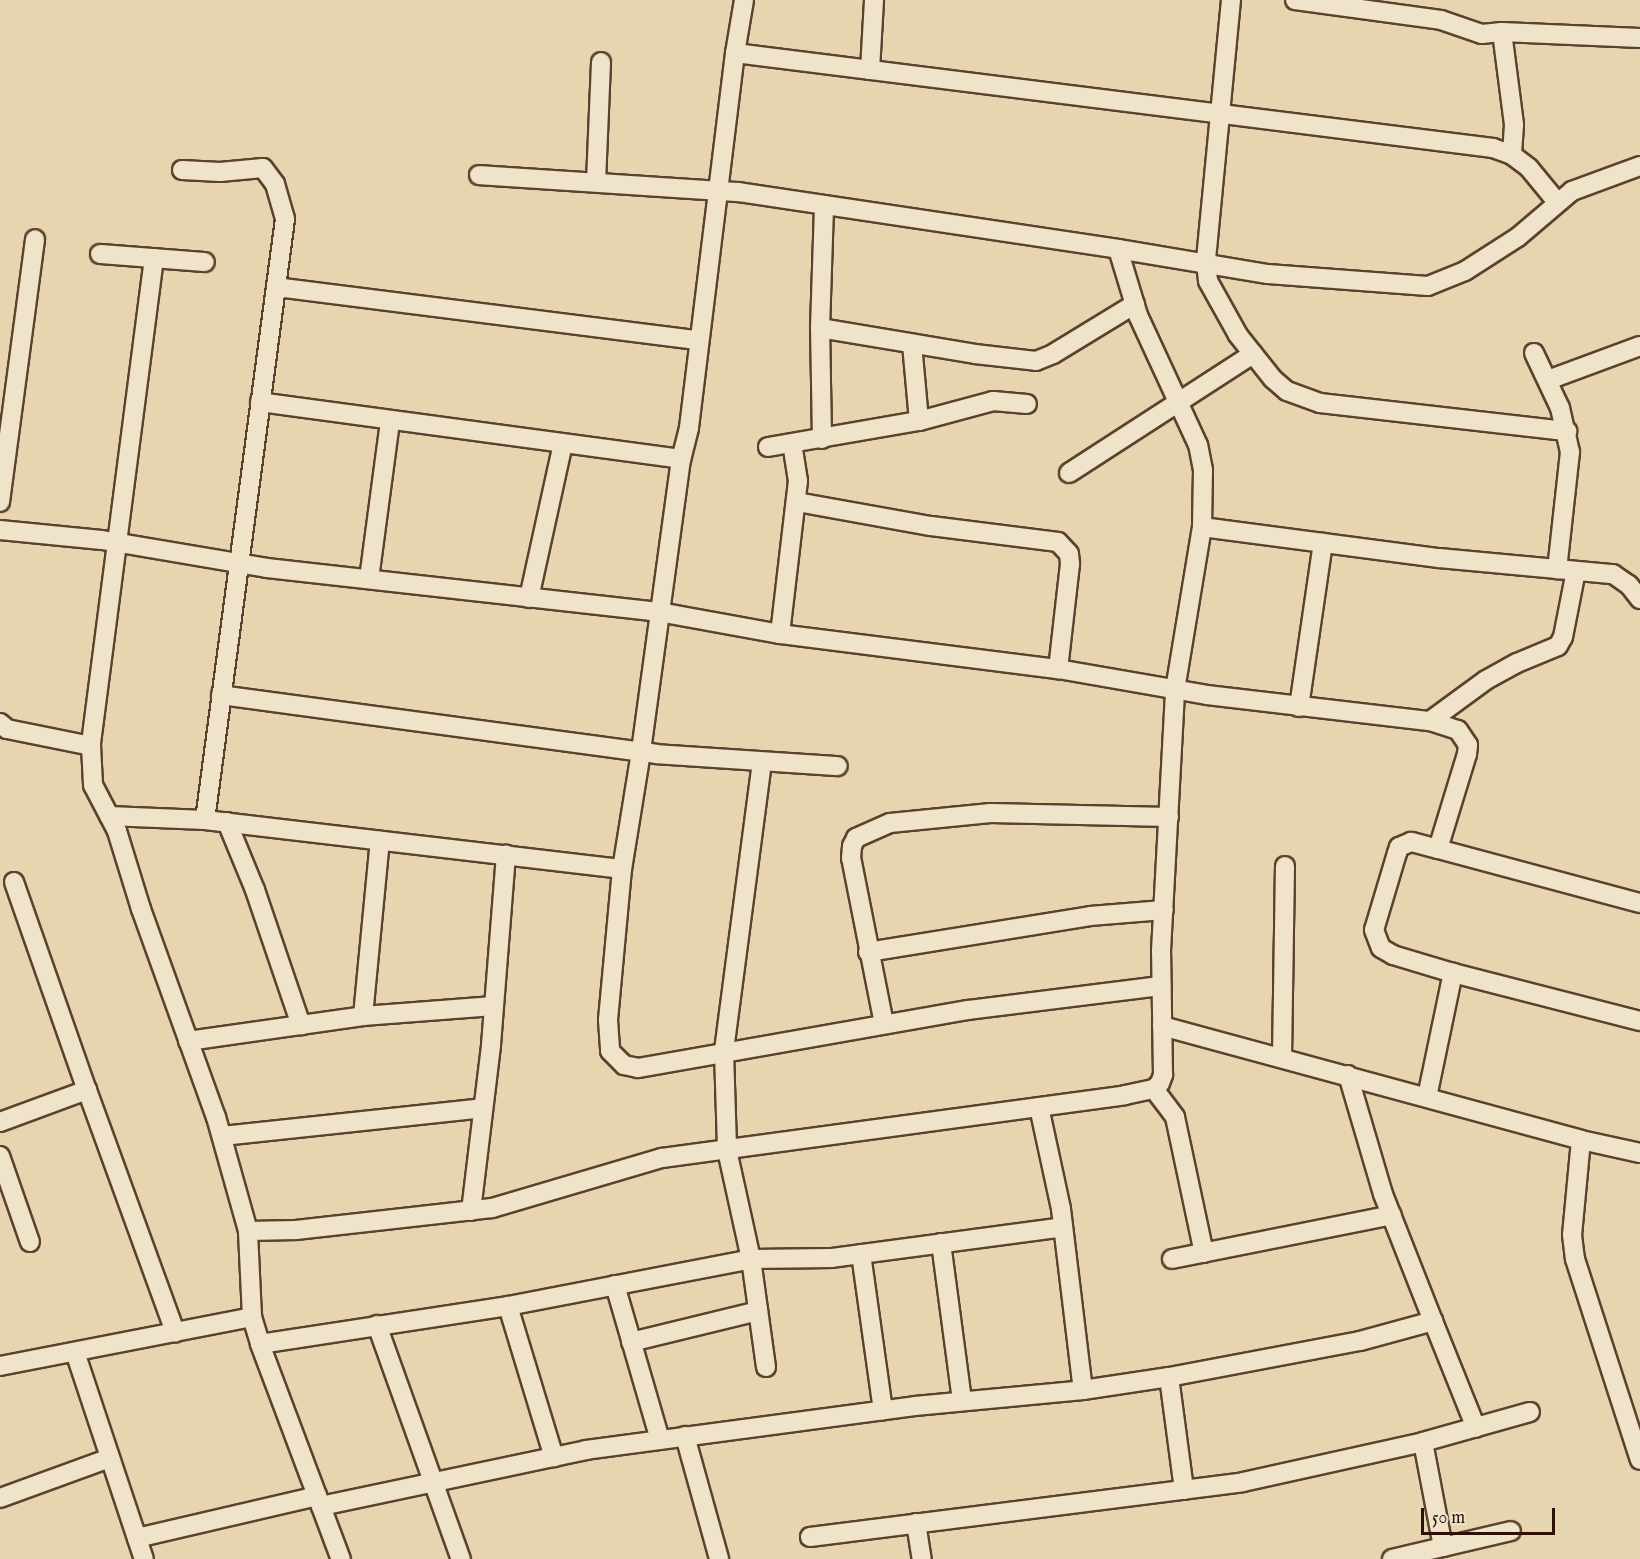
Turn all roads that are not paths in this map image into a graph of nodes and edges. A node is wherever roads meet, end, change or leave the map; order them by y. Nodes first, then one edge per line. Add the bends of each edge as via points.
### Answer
1 (744, 0) edge
2 (874, 0) edge
3 (1231, 0) edge
4 (1295, 0) edge
5 (1364, 5) edge
6 (1503, 32) junction
7 (1640, 38) edge
8 (735, 53) junction
9 (601, 62) dead end
10 (870, 70) junction
11 (1220, 115) junction
12 (1512, 155) junction
13 (1640, 166) edge
14 (182, 170) dead end
15 (479, 175) dead end
16 (596, 182) junction
17 (720, 190) junction
18 (1557, 202) junction
19 (824, 205) junction
20 (35, 239) dead end
21 (1118, 249) junction
22 (100, 254) dead end
23 (154, 258) junction
24 (205, 262) dead end
25 (1206, 262) junction
26 (276, 287) junction
27 (1135, 304) junction
28 (820, 328) junction
29 (698, 340) junction
30 (912, 344) junction
31 (1640, 346) edge
32 (1534, 353) dead end
33 (1253, 354) junction
34 (1548, 380) junction
35 (7, 400) edge
36 (260, 402) junction
37 (1181, 403) junction
38 (1027, 404) dead end
39 (390, 420) junction
40 (919, 421) junction
41 (1567, 431) junction
42 (822, 438) junction
43 (563, 444) junction
44 (792, 444) junction
45 (768, 447) dead end
46 (681, 459) junction
47 (1069, 473) dead end
48 (0, 502) edge
49 (796, 502) junction
50 (1202, 527) junction
51 (0, 530) edge
52 (117, 542) junction
53 (1323, 543) junction
54 (239, 563) junction
55 (1557, 569) junction
56 (1576, 571) junction
57 (369, 579) junction
58 (529, 598) junction
59 (1640, 599) edge
60 (659, 612) junction
61 (780, 634) junction
62 (1058, 669) junction
63 (1175, 690) junction
64 (222, 695) junction
65 (1299, 707) junction
66 (1430, 722) junction
67 (0, 723) edge
68 (91, 746) junction
69 (641, 752) junction
70 (762, 762) junction
71 (838, 766) dead end
72 (109, 816) junction
73 (1168, 817) junction
74 (206, 820) junction
75 (226, 822) junction
76 (380, 841) junction
77 (1438, 849) junction
78 (506, 855) junction
79 (1285, 866) dead end
80 (622, 869) junction
81 (14, 882) dead end
82 (1640, 903) edge
83 (1164, 909) junction
84 (868, 952) junction
85 (1453, 973) junction
86 (1162, 986) junction
87 (494, 1006) junction
88 (363, 1016) junction
89 (1640, 1020) edge
90 (884, 1024) junction
91 (301, 1025) junction
92 (1162, 1026) junction
93 (189, 1041) junction
94 (724, 1052) junction
95 (1282, 1057) junction
96 (1348, 1075) junction
97 (1154, 1089) junction
98 (87, 1090) junction
99 (1427, 1097) junction
100 (1039, 1107) junction
101 (483, 1108) junction
102 (0, 1122) edge
103 (222, 1136) junction
104 (1581, 1140) junction
105 (727, 1150) junction
106 (1640, 1153) edge
107 (0, 1156) edge
108 (471, 1211) junction
109 (1392, 1215) junction
110 (1064, 1227) junction
111 (248, 1231) junction
112 (30, 1242) dead end
113 (941, 1244) junction
114 (1204, 1253) junction
115 (861, 1254) junction
116 (751, 1259) junction
117 (1172, 1259) dead end
118 (615, 1285) junction
119 (508, 1306) junction
120 (758, 1311) junction
121 (252, 1317) junction
122 (1433, 1321) junction
123 (377, 1325) junction
124 (175, 1332) junction
125 (631, 1342) junction
126 (260, 1344) junction
127 (75, 1352) junction
128 (0, 1366) edge
129 (766, 1367) dead end
130 (1169, 1377) junction
131 (1083, 1390) junction
132 (962, 1401) junction
133 (883, 1410) junction
134 (1530, 1412) dead end
135 (1476, 1428) junction
136 (685, 1437) junction
137 (660, 1440) junction
138 (1423, 1442) junction
139 (554, 1457) junction
140 (110, 1458) junction
141 (1640, 1460) edge
142 (435, 1482) junction
143 (1184, 1490) junction
144 (0, 1498) edge
145 (319, 1501) junction
146 (916, 1523) junction
147 (1511, 1531) dead end
148 (810, 1537) dead end
149 (137, 1538) junction
150 (1443, 1547) junction
151 (144, 1559) edge
152 (341, 1559) edge
153 (461, 1559) edge
154 (719, 1559) edge
155 (922, 1559) edge
156 (1392, 1559) edge

1 - 8 street
2 - 10 street
3 - 11 street
4 - 5 street
5 - 6 street via 1441,20 1482,34
6 - 7 street
6 - 12 street via 1514,125
8 - 10 street
8 - 17 street
9 - 16 street
10 - 11 street
11 - 12 street via 1493,148
11 - 25 street
12 - 18 street via 1529,168
13 - 18 street via 1572,190
14 - 26 street via 220,172 256,167 268,172 285,219
15 - 16 street
16 - 17 street
17 - 19 street
17 - 29 street
18 - 25 street via 1509,243 1465,271 1428,286 1268,274
19 - 21 street
19 - 28 street
20 - 35 street
21 - 25 street
21 - 27 street
22 - 23 street
23 - 24 street
23 - 52 street
25 - 33 street via 1216,300
26 - 29 street
26 - 36 street
27 - 30 street via 1036,361
27 - 37 street
28 - 30 street
28 - 42 street
29 - 46 street via 689,428
30 - 40 street
31 - 34 street
32 - 34 street
33 - 37 street
33 - 41 street via 1287,390 1320,403
34 - 41 street
35 - 48 street
36 - 39 street
36 - 54 street
37 - 47 street
37 - 50 street via 1198,445 1203,470
38 - 40 street via 993,401
39 - 43 street
39 - 57 street
40 - 42 street
41 - 55 street via 1570,452
42 - 44 street
43 - 46 street
43 - 58 street
44 - 45 street
44 - 49 street via 798,481
46 - 60 street
49 - 61 street
49 - 62 street via 931,526 1058,542 1069,554 1070,564
50 - 53 street
50 - 63 street
51 - 52 street
52 - 54 street
52 - 68 street
53 - 55 street
53 - 65 street
54 - 57 street
54 - 64 street
55 - 56 street
56 - 59 street via 1613,574
56 - 66 street via 1558,646 1486,680
57 - 58 street
58 - 60 street
60 - 61 street
60 - 69 street
61 - 62 street
62 - 63 street
63 - 65 street
63 - 73 street
64 - 69 street
64 - 74 street
65 - 66 street
66 - 77 street via 1458,730 1468,745
67 - 68 street via 7,729
68 - 72 street via 93,785
69 - 70 street
69 - 80 street
70 - 71 street
70 - 94 street
72 - 74 street
72 - 93 street
73 - 83 street
73 - 84 street via 991,813 890,823 866,831 856,838 851,858
74 - 75 street
75 - 76 street
75 - 91 street via 255,890
76 - 78 street
76 - 88 street
77 - 82 street
77 - 85 street via 1411,842 1400,847 1374,930 1382,948 1393,955
78 - 80 street
78 - 87 street
79 - 95 street
80 - 94 street via 608,1020 610,1051 624,1065 638,1068
81 - 98 street
83 - 84 street via 1090,916
83 - 86 street
84 - 90 street
85 - 89 street
85 - 99 street
86 - 90 street
86 - 92 street
87 - 88 street
87 - 101 street
88 - 91 street
90 - 94 street
91 - 93 street
92 - 95 street
92 - 97 street via 1163,1075
93 - 103 street
94 - 105 street
95 - 96 street
96 - 99 street
96 - 109 street
97 - 100 street
97 - 114 street via 1175,1118
98 - 102 street
98 - 124 street
99 - 104 street
100 - 105 street
100 - 110 street
101 - 103 street
101 - 108 street
103 - 111 street
104 - 106 street
104 - 141 street via 1572,1236 1575,1258
105 - 108 street via 662,1158
105 - 116 street
107 - 112 street
108 - 111 street via 296,1230
109 - 114 street
109 - 122 street
110 - 113 street
110 - 131 street
111 - 121 street
113 - 115 street
113 - 132 street
114 - 117 street
115 - 116 street
115 - 133 street
116 - 118 street
116 - 120 street
118 - 119 street
118 - 125 street
119 - 123 street
119 - 139 street
120 - 125 street
120 - 129 street
121 - 124 street
121 - 126 street
122 - 130 street via 1360,1341
122 - 135 street
123 - 126 street
123 - 142 street
124 - 127 street
125 - 137 street
126 - 145 street
127 - 128 street
127 - 140 street
130 - 131 street
130 - 143 street
131 - 132 street
132 - 133 street
133 - 136 street
134 - 135 street
135 - 138 street
136 - 137 street
136 - 154 street
137 - 139 street
138 - 143 street via 1243,1482
138 - 150 street
139 - 142 street
140 - 144 street
140 - 149 street
142 - 145 street
142 - 153 street
143 - 146 street
145 - 149 street
145 - 152 street
146 - 148 street
146 - 155 street
147 - 150 street
149 - 151 street
150 - 156 street

